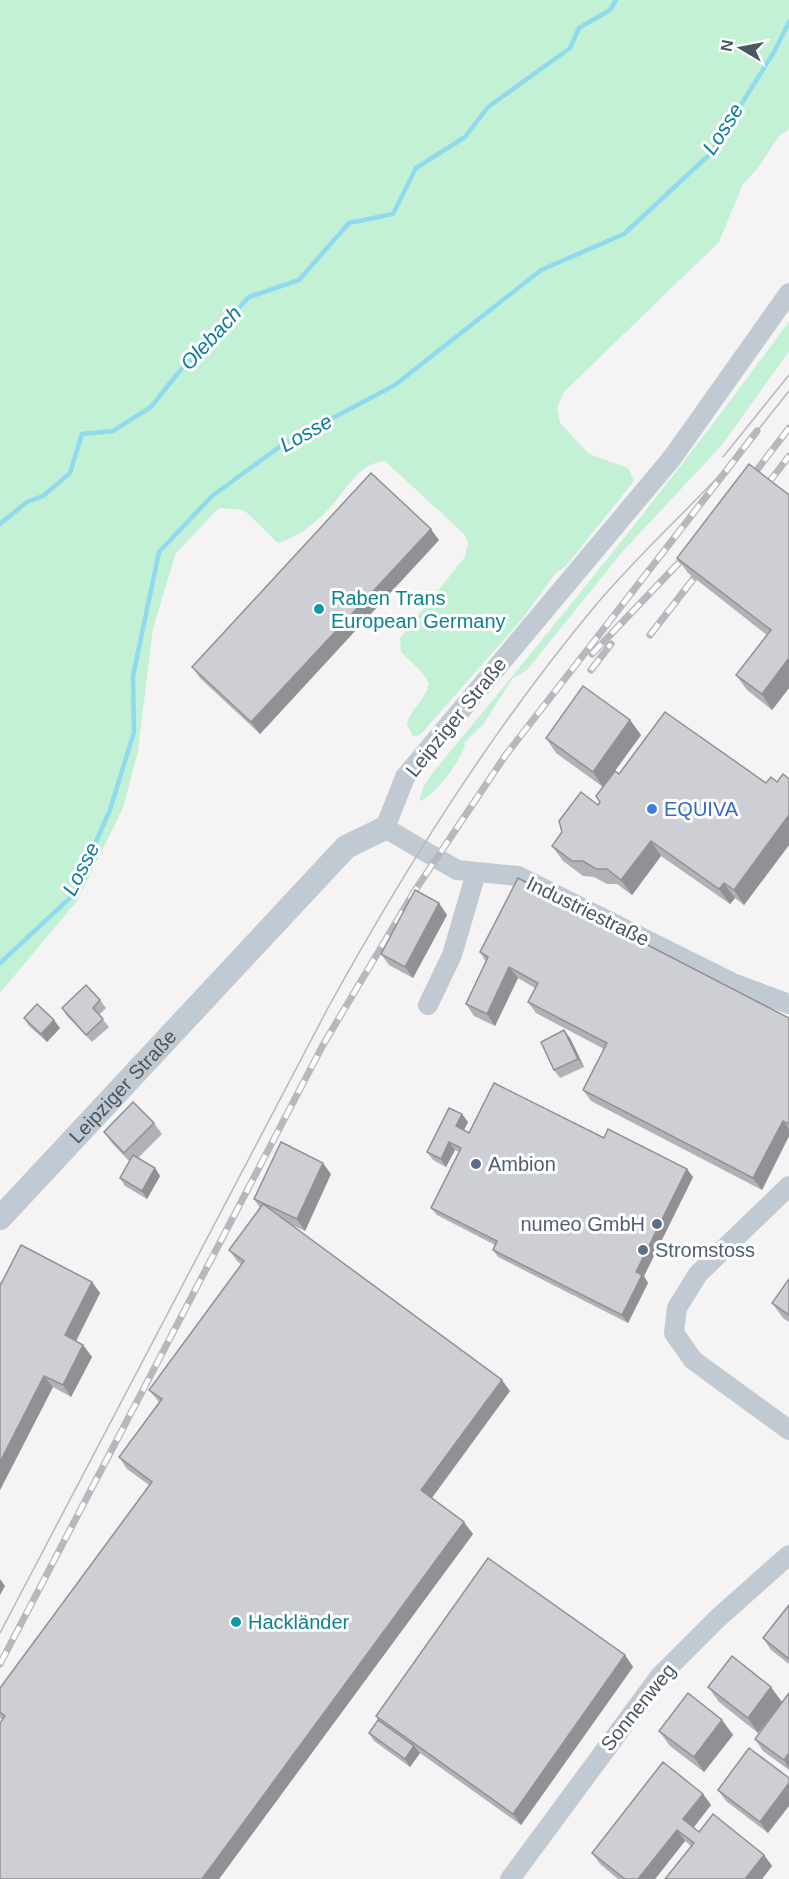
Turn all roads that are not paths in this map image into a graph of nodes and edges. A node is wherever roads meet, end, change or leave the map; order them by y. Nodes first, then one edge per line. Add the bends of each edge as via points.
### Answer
1 (789, 293) edge
2 (385, 828) junction
3 (477, 873) junction
4 (789, 1004) edge
5 (428, 1005) dead end
6 (789, 1186) edge
7 (0, 1218) edge
8 (789, 1430) edge
9 (789, 1555) edge
10 (510, 1879) edge

1 - 2 street, Leipziger Straße via 672,458 405,777
2 - 3 street, Industriestraße via 457,870
2 - 7 street, Leipziger Straße via 346,847
3 - 4 street, Industriestraße via 518,876 735,984
3 - 5 street via 452,954
6 - 8 street via 698,1274 677,1308 674,1334 693,1360
9 - 10 street, Sonnenweg via 660,1676

